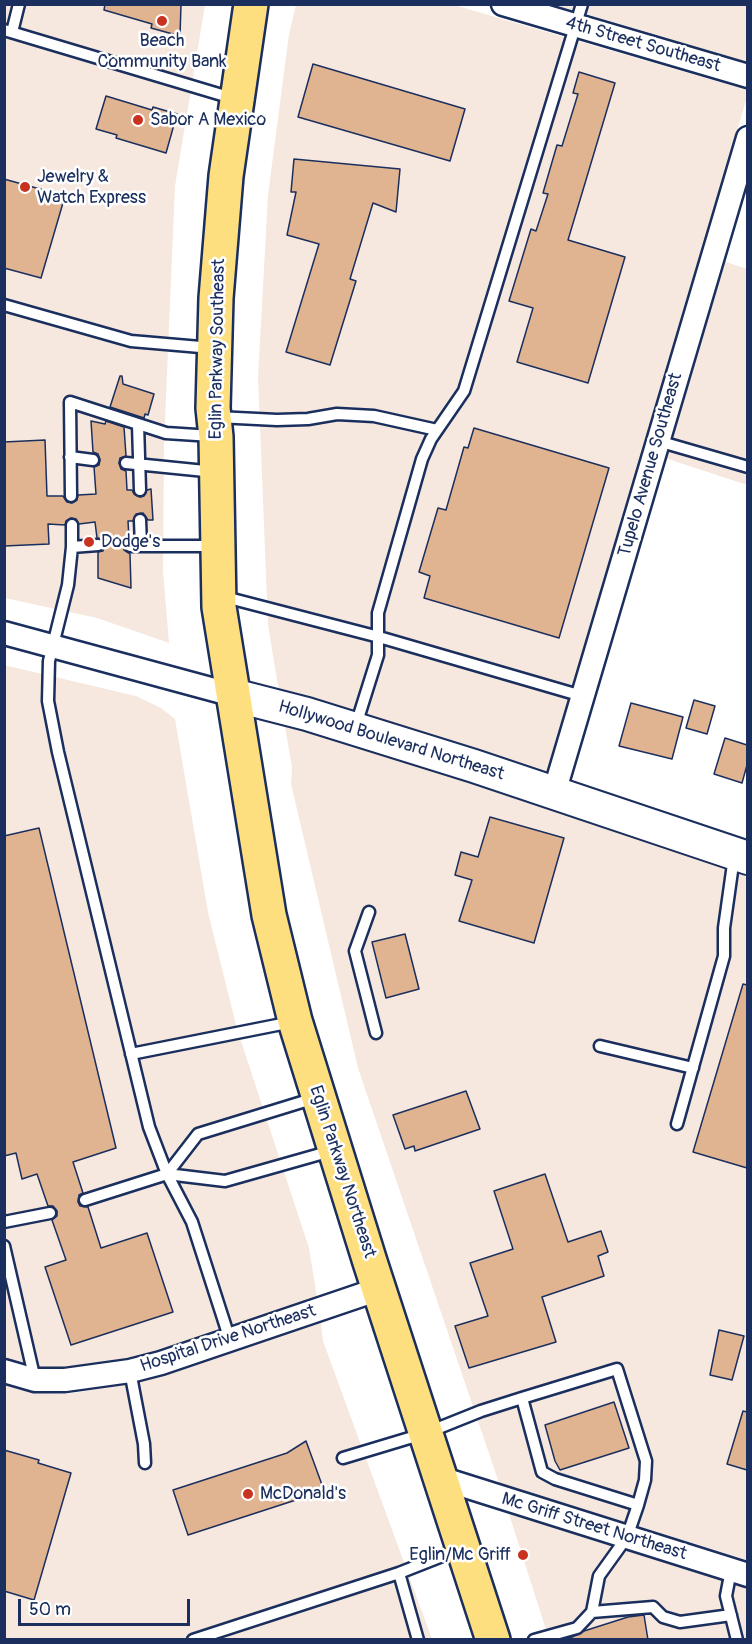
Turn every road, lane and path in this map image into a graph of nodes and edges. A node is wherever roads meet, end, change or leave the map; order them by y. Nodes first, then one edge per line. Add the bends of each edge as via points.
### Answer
1 (20, 4) edge
2 (251, 4) edge
3 (503, 4) edge
4 (579, 15) edge
5 (8, 31) edge
6 (747, 76) edge
7 (236, 99) junction
8 (747, 138) edge
9 (4, 305) edge
10 (215, 348) junction
11 (138, 424) junction
12 (215, 427) junction
13 (437, 430) junction
14 (658, 441) junction
15 (70, 457) junction
16 (93, 460) dead end
17 (126, 463) dead end
18 (139, 465) junction
19 (747, 467) edge
20 (215, 472) junction
21 (140, 490) dead end
22 (71, 496) dead end
23 (140, 520) dead end
24 (72, 525) dead end
25 (99, 545) dead end
26 (217, 546) junction
27 (72, 548) junction
28 (218, 595) junction
29 (4, 633) edge
30 (379, 637) junction
31 (4, 638) edge
32 (29, 639) junction
33 (53, 645) junction
34 (233, 695) junction
35 (582, 696) junction
36 (355, 728) junction
37 (554, 793) junction
38 (741, 856) edge
39 (369, 912) dead end
40 (295, 1021) junction
41 (376, 1033) dead end
42 (600, 1046) dead end
43 (131, 1054) junction
44 (693, 1068) junction
45 (318, 1097) junction
46 (677, 1124) dead end
47 (335, 1150) junction
48 (167, 1174) junction
49 (86, 1200) dead end
50 (50, 1213) dead end
51 (4, 1222) edge
52 (4, 1246) edge
53 (379, 1289) junction
54 (230, 1340) junction
55 (4, 1371) edge
56 (130, 1371) junction
57 (35, 1380) junction
58 (522, 1398) junction
59 (426, 1433) junction
60 (343, 1458) dead end
61 (145, 1463) dead end
62 (440, 1478) junction
63 (638, 1505) junction
64 (627, 1537) junction
65 (463, 1548) junction
66 (739, 1572) edge
67 (399, 1573) junction
68 (592, 1612) junction
69 (731, 1615) junction
70 (490, 1637) edge
71 (193, 1640) edge
72 (418, 1640) edge
73 (534, 1640) edge
74 (737, 1640) edge

1 - 5 lane
2 - 7 highway, Eglin Parkway Southeast
3 - 4 street, 4th Street Southeast
4 - 6 street, 4th Street Southeast
4 - 13 lane via 464,391
5 - 7 lane
7 - 10 highway, Eglin Parkway Southeast via 226,176
8 - 14 street, Tupelo Avenue Southeast
9 - 10 lane via 131,341
10 - 12 highway, Eglin Parkway Southeast
11 - 12 lane via 166,433
11 - 15 lane via 70,402
11 - 18 lane
12 - 13 lane via 338,414 374,416
12 - 20 highway, Eglin Parkway Southeast
13 - 30 lane via 422,459 381,602
14 - 19 lane
14 - 35 street, Tupelo Avenue Southeast
15 - 16 lane
15 - 22 lane
17 - 18 lane
18 - 20 lane
18 - 21 lane
20 - 26 highway, Eglin Parkway Southeast
23 - 26 lane via 135,546
24 - 27 lane
25 - 27 lane
26 - 28 highway, Eglin Parkway Southeast
27 - 33 lane via 68,585
28 - 30 lane
28 - 34 highway, Eglin Parkway Southeast
29 - 32 street, Hollywood Boulevard Northeast
30 - 35 lane
30 - 36 lane via 378,656
31 - 32 street, Hollywood Boulevard Northeast
32 - 33 street, Hollywood Boulevard Northeast
33 - 34 street, Hollywood Boulevard Northeast
33 - 43 lane via 48,701
34 - 36 street, Hollywood Boulevard Northeast
34 - 40 highway, Eglin Parkway Northeast via 269,915
35 - 37 street, Tupelo Avenue Southeast
36 - 37 street, Hollywood Boulevard Northeast
37 - 38 street, Hollywood Boulevard Northeast
38 - 44 lane via 724,928 724,956
39 - 41 lane via 355,951
40 - 43 lane
40 - 45 highway, Eglin Parkway Northeast
42 - 44 lane
43 - 48 lane via 149,1127
44 - 46 lane
45 - 47 highway, Eglin Parkway Northeast
45 - 48 lane via 198,1134
47 - 48 lane via 225,1181
47 - 53 highway, Eglin Parkway Northeast
48 - 49 lane
48 - 54 lane via 192,1221
50 - 51 lane
52 - 57 lane
53 - 54 street, Hospital Drive Northeast
53 - 59 highway, Eglin Parkway Northeast
54 - 56 street, Hospital Drive Northeast
55 - 57 street, Hospital Drive Northeast
56 - 57 street, Hospital Drive Northeast
56 - 61 lane
58 - 59 lane
58 - 63 lane via 542,1472
58 - 63 lane via 617,1369 646,1461
59 - 60 lane
59 - 62 highway, Eglin Parkway Northeast
62 - 64 street, Mc Griff Street Northeast
62 - 65 highway, Eglin Parkway Northeast
63 - 64 lane
64 - 66 street, Mc Griff Street Northeast
64 - 68 lane via 599,1576
65 - 67 lane
65 - 70 highway, Eglin Parkway Northeast
66 - 69 lane via 726,1596
67 - 71 lane
67 - 72 lane
68 - 69 lane via 652,1607 663,1617 680,1622
68 - 73 lane via 577,1628
69 - 74 lane

